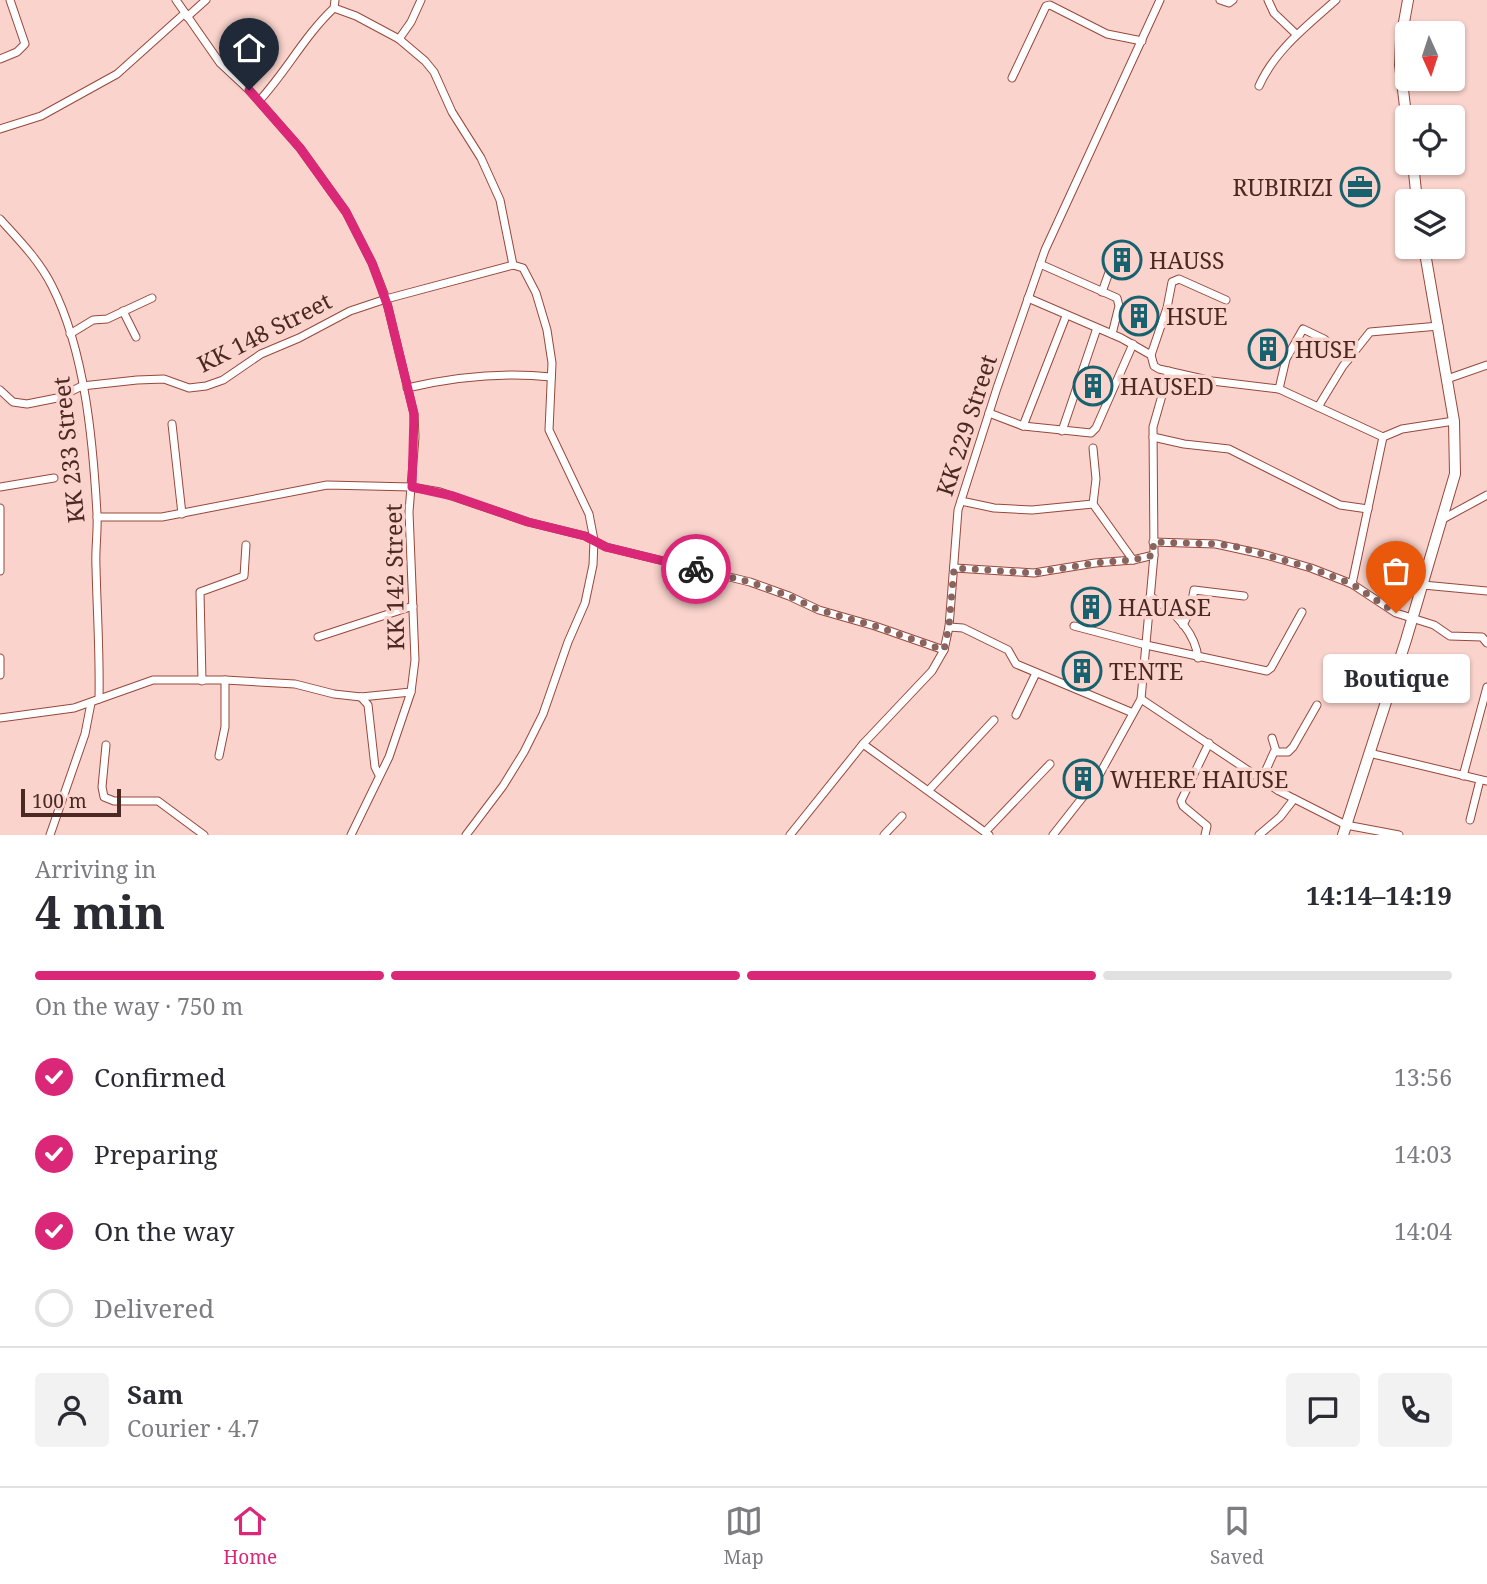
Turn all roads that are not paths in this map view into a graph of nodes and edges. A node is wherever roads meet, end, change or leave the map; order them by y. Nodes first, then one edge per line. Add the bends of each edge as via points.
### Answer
1 (10, 0) edge
2 (176, 0) edge
3 (206, 0) edge
4 (421, 0) edge
5 (1149, 0) edge
6 (1220, 0) edge
7 (1233, 0) edge
8 (1268, 0) edge
9 (1336, 0) edge
10 (1408, 0) edge
11 (1159, 3) edge
12 (335, 4) edge
13 (186, 15) junction
14 (1296, 34) junction
15 (399, 39) junction
16 (1142, 41) junction
17 (0, 59) edge
18 (1012, 78) dead end
19 (1259, 86) dead end
20 (259, 101) junction
21 (1405, 105) edge
22 (0, 129) edge
23 (0, 219) edge
24 (1117, 250) dead end
25 (1426, 259) edge
26 (1040, 264) junction
27 (513, 265) junction
28 (1102, 292) junction
29 (152, 298) dead end
30 (386, 299) junction
31 (1028, 299) junction
32 (1226, 300) dead end
33 (123, 311) junction
34 (1066, 316) junction
35 (1439, 326) junction
36 (1097, 328) junction
37 (69, 334) junction
38 (1112, 334) junction
39 (136, 337) dead end
40 (1133, 344) junction
41 (1151, 355) junction
42 (1348, 360) junction
43 (1487, 365) edge
44 (1169, 371) junction
45 (551, 377) junction
46 (1447, 379) junction
47 (82, 386) junction
48 (407, 387) junction
49 (1279, 389) junction
50 (0, 390) edge
51 (1318, 407) junction
52 (989, 413) junction
53 (1454, 421) junction
54 (172, 424) dead end
55 (1023, 426) junction
56 (1062, 431) junction
57 (1153, 437) junction
58 (1383, 437) junction
59 (1093, 448) dead end
60 (54, 478) dead end
61 (0, 487) edge
62 (412, 487) junction
63 (1487, 495) edge
64 (961, 501) junction
65 (1093, 504) junction
66 (0, 508) edge
67 (1368, 509) junction
68 (182, 514) junction
69 (97, 517) junction
70 (1443, 519) junction
71 (594, 540) junction
72 (1153, 542) junction
73 (246, 545) dead end
74 (1154, 555) junction
75 (1133, 560) junction
76 (954, 568) junction
77 (0, 571) edge
78 (1352, 584) junction
79 (1423, 585) junction
80 (1487, 591) edge
81 (1150, 596) junction
82 (1244, 596) dead end
83 (413, 606) junction
84 (1302, 612) dead end
85 (1412, 618) junction
86 (1074, 625) dead end
87 (1184, 625) junction
88 (949, 626) junction
89 (318, 637) dead end
90 (1487, 643) edge
91 (1146, 646) junction
92 (944, 650) junction
93 (0, 658) edge
94 (1198, 658) junction
95 (1036, 673) junction
96 (0, 675) edge
97 (225, 680) junction
98 (202, 681) junction
99 (1487, 687) edge
100 (411, 692) junction
101 (361, 697) junction
102 (1141, 699) junction
103 (95, 701) junction
104 (1317, 705) dead end
105 (1133, 713) junction
106 (1016, 715) dead end
107 (0, 718) edge
108 (994, 720) dead end
109 (1272, 738) dead end
110 (1209, 743) junction
111 (863, 744) junction
112 (106, 745) dead end
113 (1276, 751) junction
114 (1369, 753) junction
115 (219, 756) dead end
116 (1050, 764) dead end
117 (379, 775) junction
118 (1462, 776) junction
119 (1483, 780) edge
120 (1261, 781) junction
121 (929, 790) junction
122 (1294, 799) junction
123 (902, 816) dead end
124 (1470, 820) dead end
125 (1345, 830) edge
126 (987, 834) edge
127 (50, 835) edge
128 (204, 835) edge
129 (351, 835) edge
130 (466, 835) edge
131 (790, 835) edge
132 (884, 835) edge
133 (1054, 835) edge
134 (1205, 835) edge
135 (1259, 835) edge
136 (1397, 835) edge

1 - 17 street via 26,44
2 - 13 street, KK 142 Street
3 - 13 street
4 - 15 street
5 - 11 street
6 - 7 street
8 - 14 street via 1274,13
9 - 14 street
10 - 21 main road via 1400,65
11 - 16 street, KK 229 Street
12 - 15 street
12 - 20 street
13 - 20 street, KK 142 Street via 219,63
13 - 22 street via 117,74 41,116
14 - 19 street
15 - 27 street via 433,72 481,158 500,200
16 - 18 street via 1107,34 1049,5
16 - 26 street, KK 229 Street
20 - 30 street, KK 142 Street via 346,212
23 - 37 street, KK 233 Street via 50,282
24 - 28 street
25 - 35 main road
26 - 28 street
26 - 31 street, KK 229 Street
27 - 30 street, KK 148 Street
27 - 45 street via 523,268 536,293 548,330
28 - 38 street via 1119,302
29 - 33 street
30 - 47 street, KK 148 Street via 332,319 215,383 188,388 152,379
30 - 48 street, KK 142 Street
31 - 34 street
31 - 52 street, KK 229 Street
32 - 41 street via 1179,279 1172,282
33 - 37 street
33 - 39 street
34 - 36 street
34 - 55 street
35 - 42 street via 1372,331
35 - 46 main road
36 - 38 street
36 - 56 street
37 - 47 street, KK 233 Street
38 - 40 street
40 - 41 street
40 - 56 street via 1094,431
41 - 44 street via 1154,366
42 - 49 street via 1324,339 1303,329 1286,359
42 - 51 street
43 - 46 street
44 - 49 street
44 - 57 street
45 - 48 street via 514,375
45 - 71 street via 549,430 589,514
46 - 53 main road
47 - 50 street, KK 148 Street via 57,398 27,404 13,402
47 - 69 street, KK 233 Street
48 - 62 street, KK 142 Street via 415,426
49 - 51 street
51 - 58 street
52 - 55 street
52 - 64 street, KK 229 Street
53 - 58 street via 1402,429
53 - 70 main road via 1455,474
54 - 68 street
55 - 56 street
57 - 67 street via 1229,449 1340,505
57 - 72 street
58 - 67 street
59 - 65 street
60 - 61 street
62 - 68 street via 327,485
62 - 71 street
62 - 83 street, KK 142 Street
63 - 70 street
64 - 65 street via 1032,510
64 - 76 street, KK 229 Street
65 - 75 street
66 - 77 street
67 - 78 street
68 - 69 street
69 - 103 street, KK 233 Street via 100,649
70 - 79 main road
71 - 92 street via 606,547 750,582 819,610
71 - 130 street via 585,603 543,714 503,786
72 - 74 street
72 - 78 street via 1238,547
73 - 98 street via 244,576 200,592
74 - 75 street
74 - 81 street
75 - 76 street via 1034,573
76 - 88 street, KK 229 Street
78 - 85 street via 1396,613
79 - 80 street
79 - 85 main road
81 - 87 street
81 - 91 street
82 - 87 street via 1194,590
83 - 89 street
83 - 100 street, KK 142 Street
84 - 94 street via 1267,671
85 - 90 street via 1450,636 1482,637
85 - 114 main road
86 - 91 street
87 - 94 street via 1194,637
88 - 92 street, KK 229 Street
88 - 95 street via 1008,650 1016,664
91 - 94 street
91 - 102 street
92 - 111 street, KK 229 Street via 932,671
93 - 96 street
95 - 105 street
95 - 106 street
97 - 98 street
97 - 101 street via 295,684
97 - 115 street via 225,727
98 - 103 street via 153,680
99 - 118 street
100 - 101 street
100 - 117 street, KK 142 Street
101 - 117 street via 368,705 374,767
102 - 105 street
102 - 110 street
103 - 107 street
103 - 127 street, KK 233 Street
104 - 113 street via 1293,747
105 - 133 street via 1097,779
108 - 121 street
109 - 113 street
110 - 120 street
110 - 134 street via 1181,802 1208,826
111 - 121 street
111 - 131 street, KK 229 Street
112 - 128 street via 104,797 158,801
113 - 120 street
114 - 118 street
114 - 125 main road
116 - 126 street
117 - 129 street, KK 142 Street
118 - 119 street
119 - 124 street
120 - 122 street
121 - 126 street
122 - 125 street
122 - 135 street
123 - 132 street
125 - 136 street

